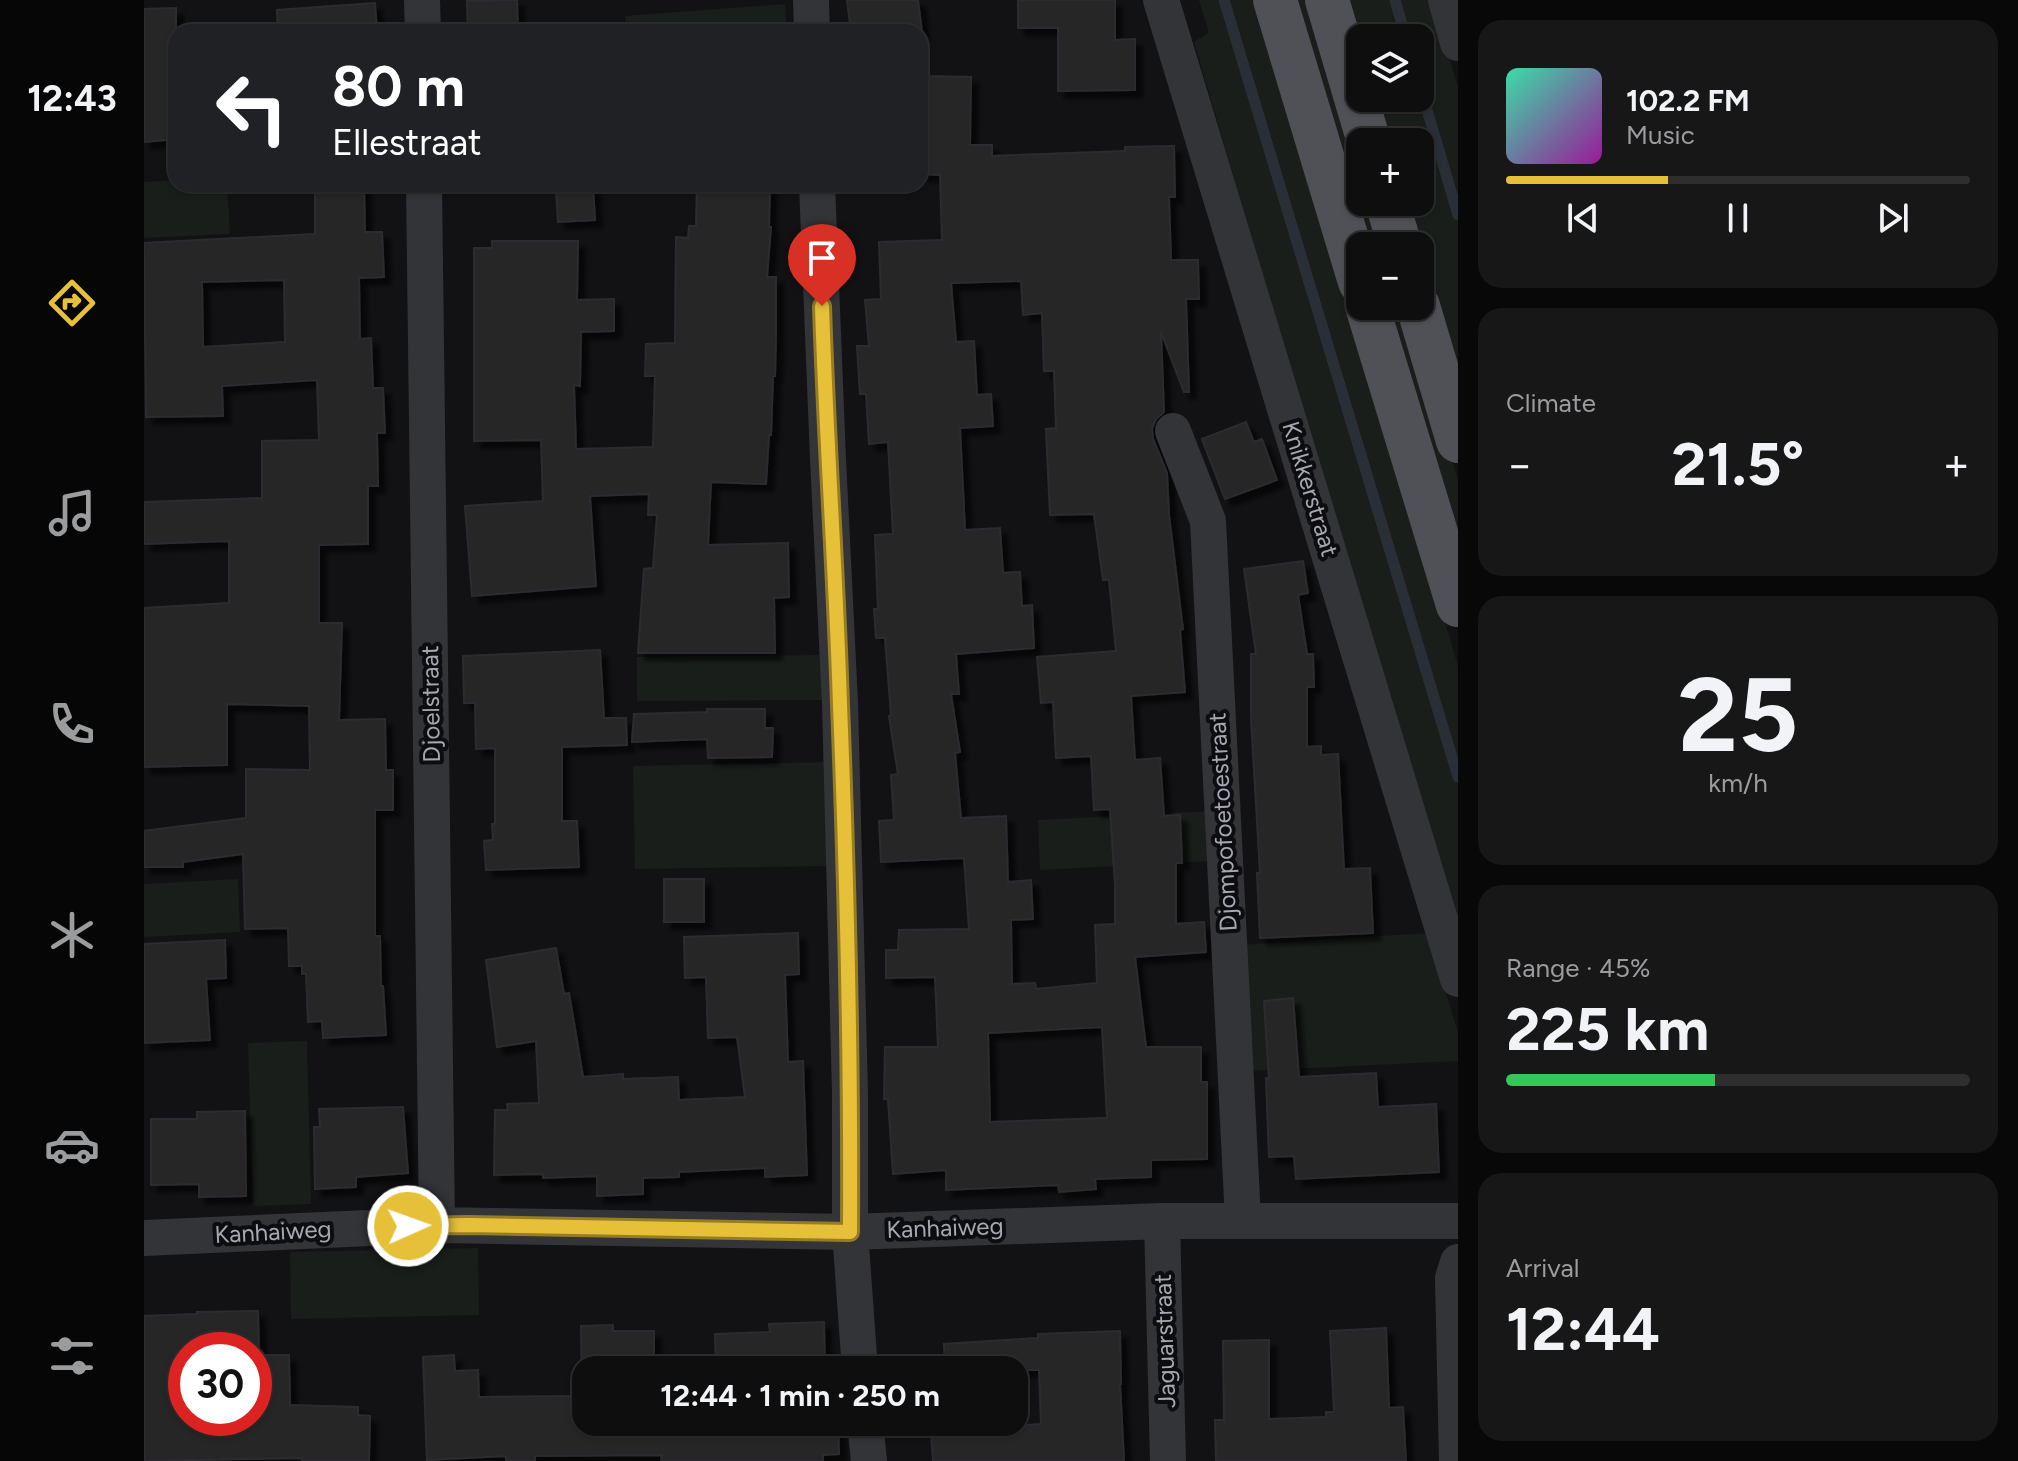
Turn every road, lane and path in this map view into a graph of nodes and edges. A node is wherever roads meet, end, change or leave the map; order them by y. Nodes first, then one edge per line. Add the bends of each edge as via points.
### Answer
1 (422, 0) edge
2 (811, 0) edge
3 (1161, 0) edge
4 (1275, 0) edge
5 (1327, 0) edge
6 (1446, 0) edge
7 (423, 24) edge
8 (812, 24) edge
9 (1458, 43) edge
10 (1365, 128) edge
11 (424, 192) edge
12 (817, 192) edge
13 (1346, 236) edge
14 (1371, 320) edge
15 (1422, 320) edge
16 (1173, 431) dead end
17 (1458, 441) edge
18 (1458, 605) edge
19 (1458, 979) edge
20 (1243, 1220) junction
21 (1162, 1221) junction
22 (1458, 1221) edge
23 (437, 1225) junction
24 (850, 1232) junction
25 (144, 1238) edge
26 (1458, 1262) edge
27 (859, 1356) edge
28 (866, 1436) edge
29 (869, 1461) edge
30 (1168, 1461) edge
31 (1457, 1461) edge

1 - 7 street
2 - 8 street
3 - 19 street, Knikkerstraat
4 - 13 main road
5 - 10 main road
6 - 9 street
11 - 23 street, Djoelstraat
12 - 24 street via 840,703
14 - 18 main road
15 - 17 main road
16 - 20 street, Djompofoetoestraat via 1208,521
20 - 21 street, Kanhaiweg
20 - 22 street, Kanhaiweg
21 - 24 street, Kanhaiweg
21 - 30 street, Jaguarstraat
23 - 24 street, Kanhaiweg
23 - 25 street, Kanhaiweg
24 - 27 street
26 - 31 street via 1453,1278
28 - 29 street

